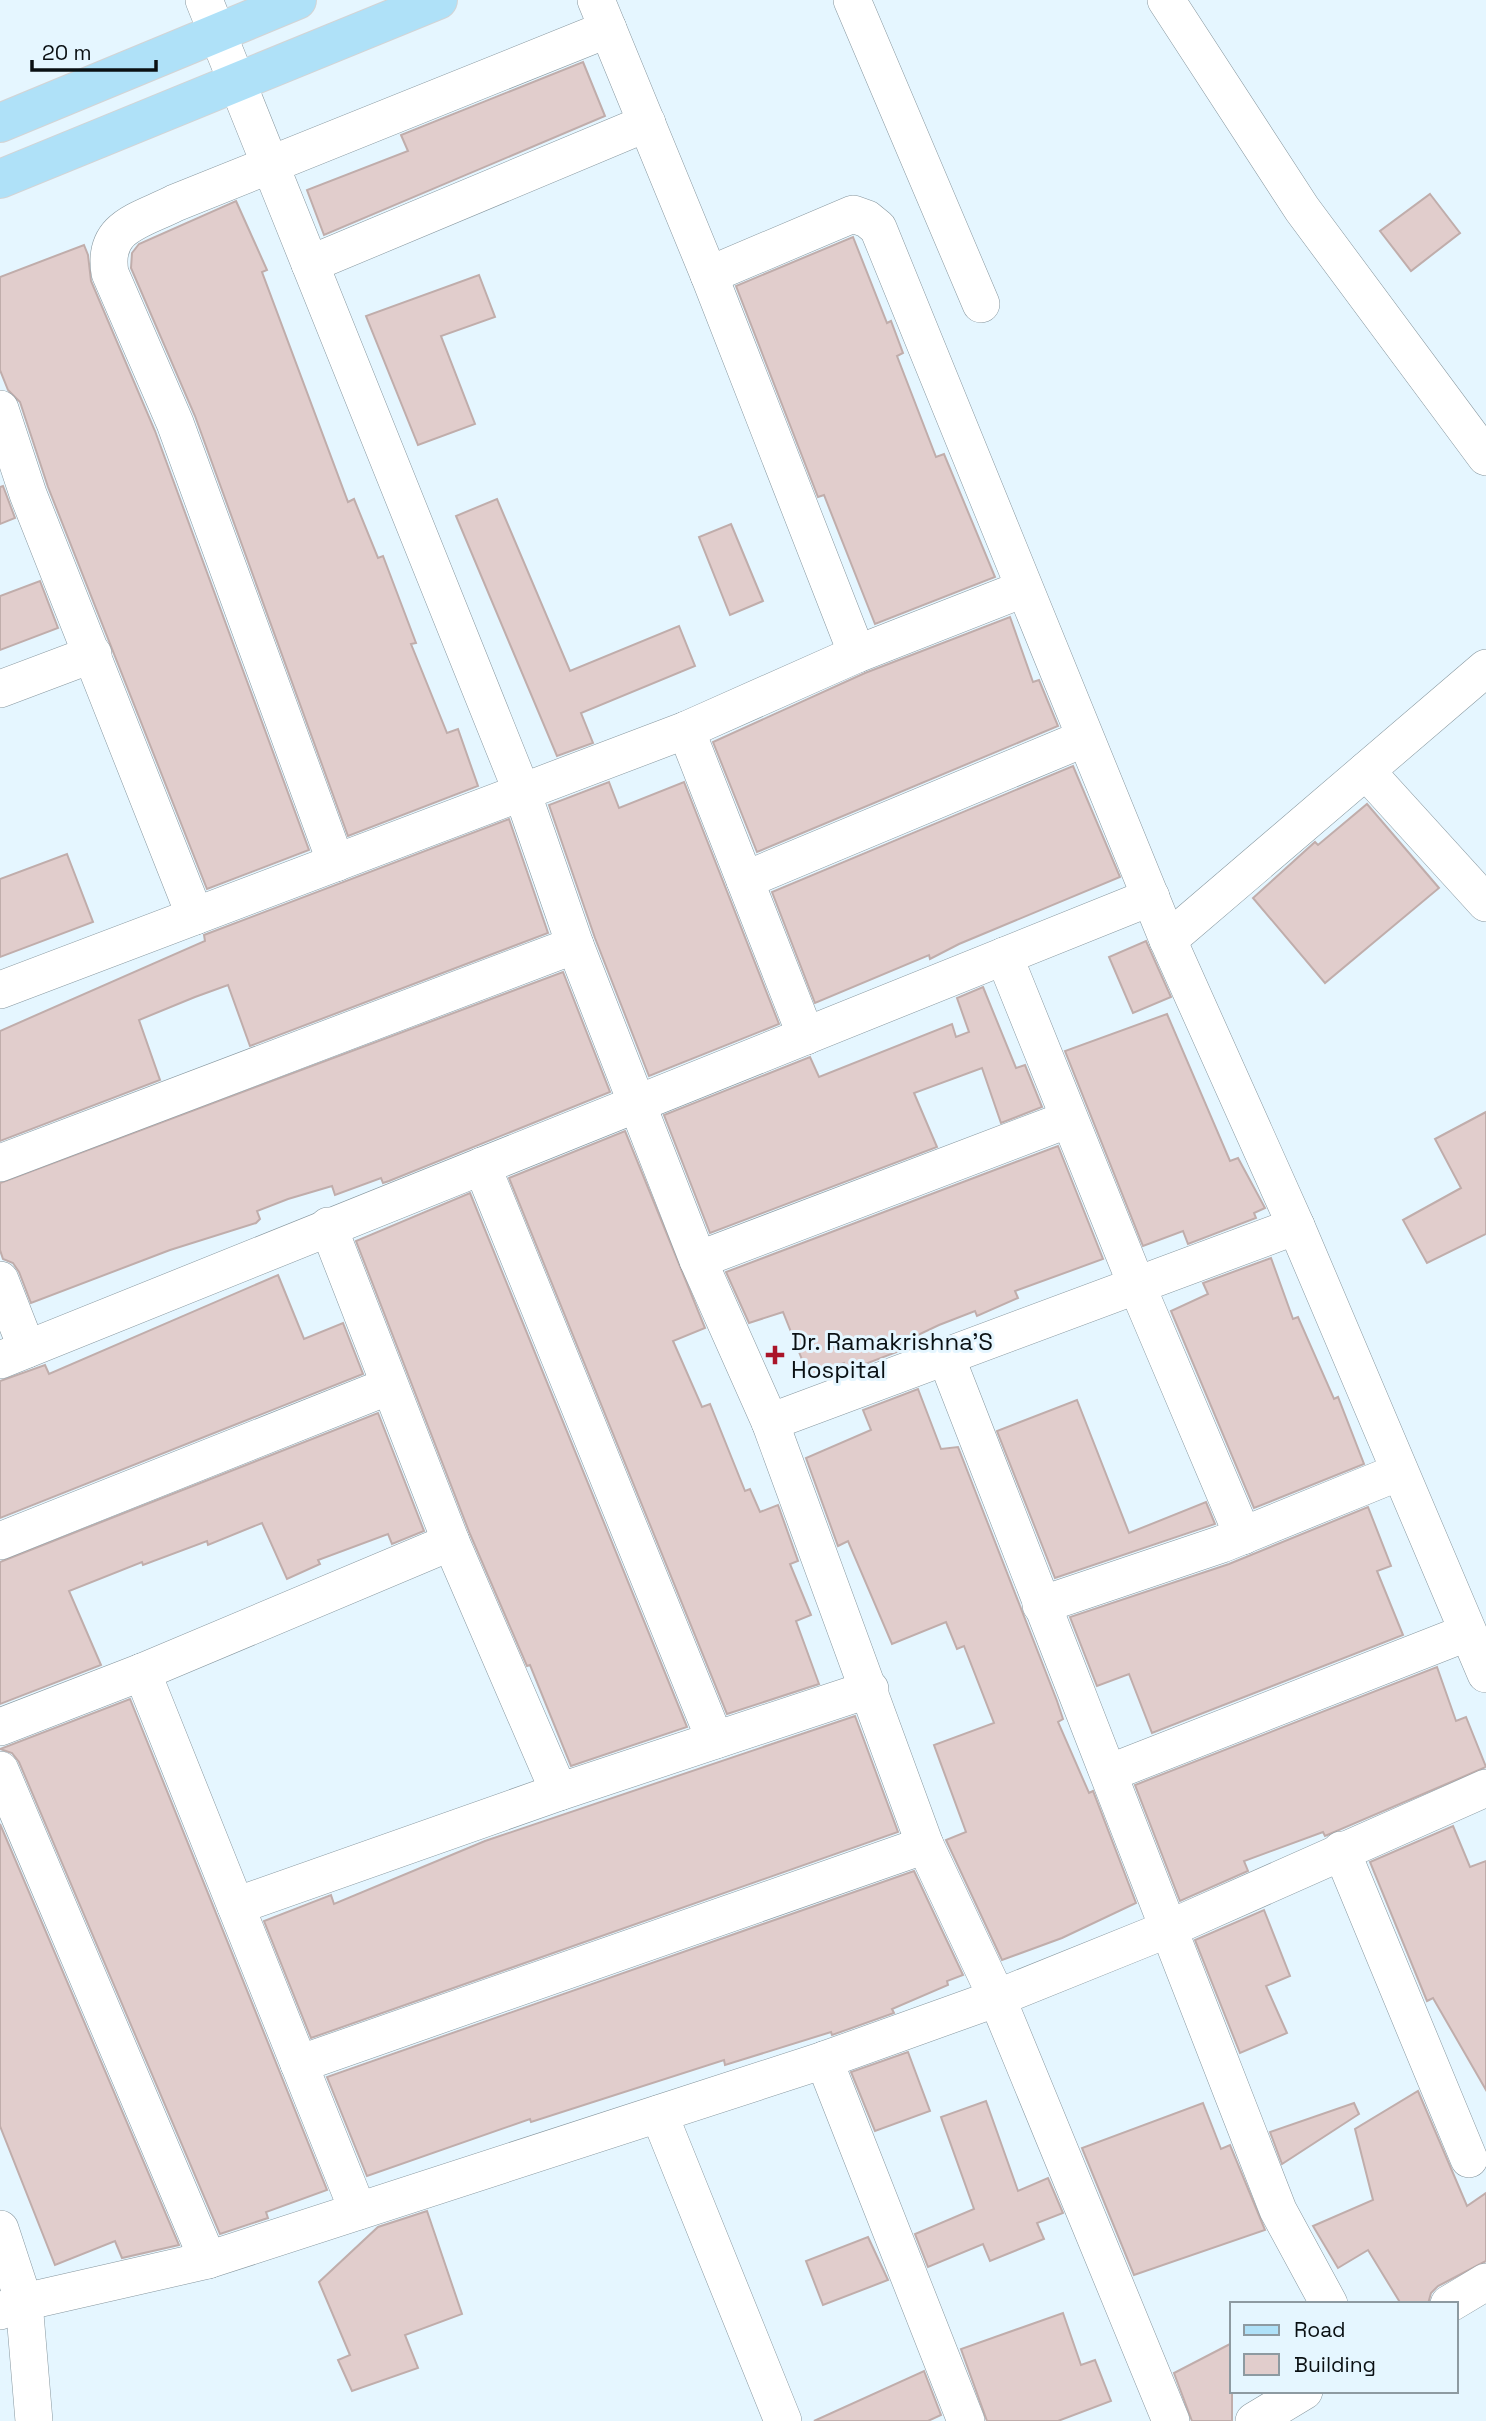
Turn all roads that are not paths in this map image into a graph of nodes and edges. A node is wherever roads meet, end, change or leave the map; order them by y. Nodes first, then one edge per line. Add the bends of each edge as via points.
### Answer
1 (297, 0) edge
2 (438, 0) edge
3 (852, 0) edge
4 (1166, 0) edge
5 (602, 14) edge
6 (210, 17) edge
7 (236, 83) junction
8 (0, 123) edge
9 (647, 123) junction
10 (270, 166) junction
11 (0, 179) edge
12 (310, 264) junction
13 (709, 275) junction
14 (981, 304) dead end
15 (0, 409) edge
16 (1486, 457) edge
17 (14, 500) edge
18 (1023, 589) junction
19 (93, 654) junction
20 (857, 654) junction
21 (1486, 668) edge
22 (0, 689) edge
23 (686, 730) junction
24 (1085, 738) junction
25 (1366, 771) junction
26 (522, 792) junction
27 (336, 863) junction
28 (745, 880) junction
29 (1151, 897) junction
30 (1486, 903) edge
31 (195, 916) junction
32 (1168, 940) junction
33 (575, 945) junction
34 (1004, 956) junction
35 (0, 990) edge
36 (806, 1036) junction
37 (636, 1104) junction
38 (1069, 1119) junction
39 (0, 1163) edge
40 (482, 1166) junction
41 (328, 1226) junction
42 (1296, 1226) junction
43 (698, 1261) junction
44 (0, 1280) edge
45 (1137, 1286) junction
46 (14, 1354) edge
47 (946, 1357) junction
48 (388, 1386) junction
49 (770, 1422) junction
50 (1399, 1472) junction
51 (1243, 1536) junction
52 (0, 1541) edge
53 (451, 1542) junction
54 (1041, 1605) junction
55 (1466, 1633) junction
56 (142, 1672) junction
57 (1486, 1674) edge
58 (870, 1689) junction
59 (0, 1727) edge
60 (715, 1740) junction
61 (0, 1770) edge
62 (1109, 1773) junction
63 (1486, 1788) edge
64 (559, 1792) junction
65 (925, 1845) junction
66 (1341, 1850) junction
67 (236, 1906) junction
68 (1168, 1929) junction
69 (997, 1998) junction
70 (824, 2060) junction
71 (299, 2064) junction
72 (659, 2114) junction
73 (1469, 2159) dead end
74 (358, 2211) junction
75 (0, 2230) edge
76 (208, 2260) junction
77 (1486, 2283) edge
78 (1328, 2302) edge
79 (1452, 2302) edge
80 (12, 2307) edge
81 (1301, 2393) edge
82 (34, 2421) edge
83 (783, 2421) edge
84 (966, 2421) edge
85 (1171, 2421) edge
86 (1254, 2421) edge

1 - 6 main road
2 - 7 main road
3 - 14 street
4 - 16 street via 1302,209
5 - 9 street
5 - 10 street
6 - 7 street
6 - 8 main road
7 - 10 street
7 - 11 main road
9 - 12 street
9 - 13 street
10 - 12 street
10 - 27 street via 175,203 117,232 107,253 110,273 175,423
12 - 26 street
13 - 18 street via 853,214 878,228
13 - 20 street
15 - 17 street
17 - 19 street
18 - 20 street
18 - 24 street
19 - 22 street
19 - 31 street
20 - 23 street
21 - 25 street
23 - 26 street
23 - 28 street
24 - 28 street
24 - 29 street
25 - 30 street
25 - 32 street
26 - 27 street
26 - 33 street
27 - 31 street
28 - 36 street
29 - 32 street
29 - 34 street
31 - 35 street
32 - 42 street
33 - 37 street
33 - 39 street
34 - 36 street
34 - 38 street
36 - 37 street
37 - 40 street
37 - 43 street
38 - 43 street
38 - 45 street
40 - 41 street
40 - 60 street
41 - 46 street
41 - 48 street
42 - 45 street
42 - 50 street
43 - 49 street
44 - 46 street
45 - 47 street
45 - 51 street
47 - 49 street
47 - 54 street
48 - 52 street
48 - 53 street
49 - 58 street
50 - 51 street
50 - 55 street
51 - 54 street
53 - 56 street
53 - 64 street
54 - 62 street
55 - 57 street
55 - 62 street
56 - 59 street
56 - 67 street
58 - 60 street
58 - 65 street
60 - 64 street
61 - 76 street
62 - 68 street
63 - 66 street
64 - 67 street
65 - 69 street
65 - 71 street
66 - 68 street
66 - 73 street
67 - 71 street
68 - 69 street
68 - 78 street via 1278,2210
69 - 70 street
69 - 85 street
70 - 72 street
70 - 84 street
71 - 74 street
72 - 74 street
72 - 83 street
74 - 76 street
75 - 80 street
76 - 80 street
77 - 79 street
80 - 82 street
81 - 86 street

